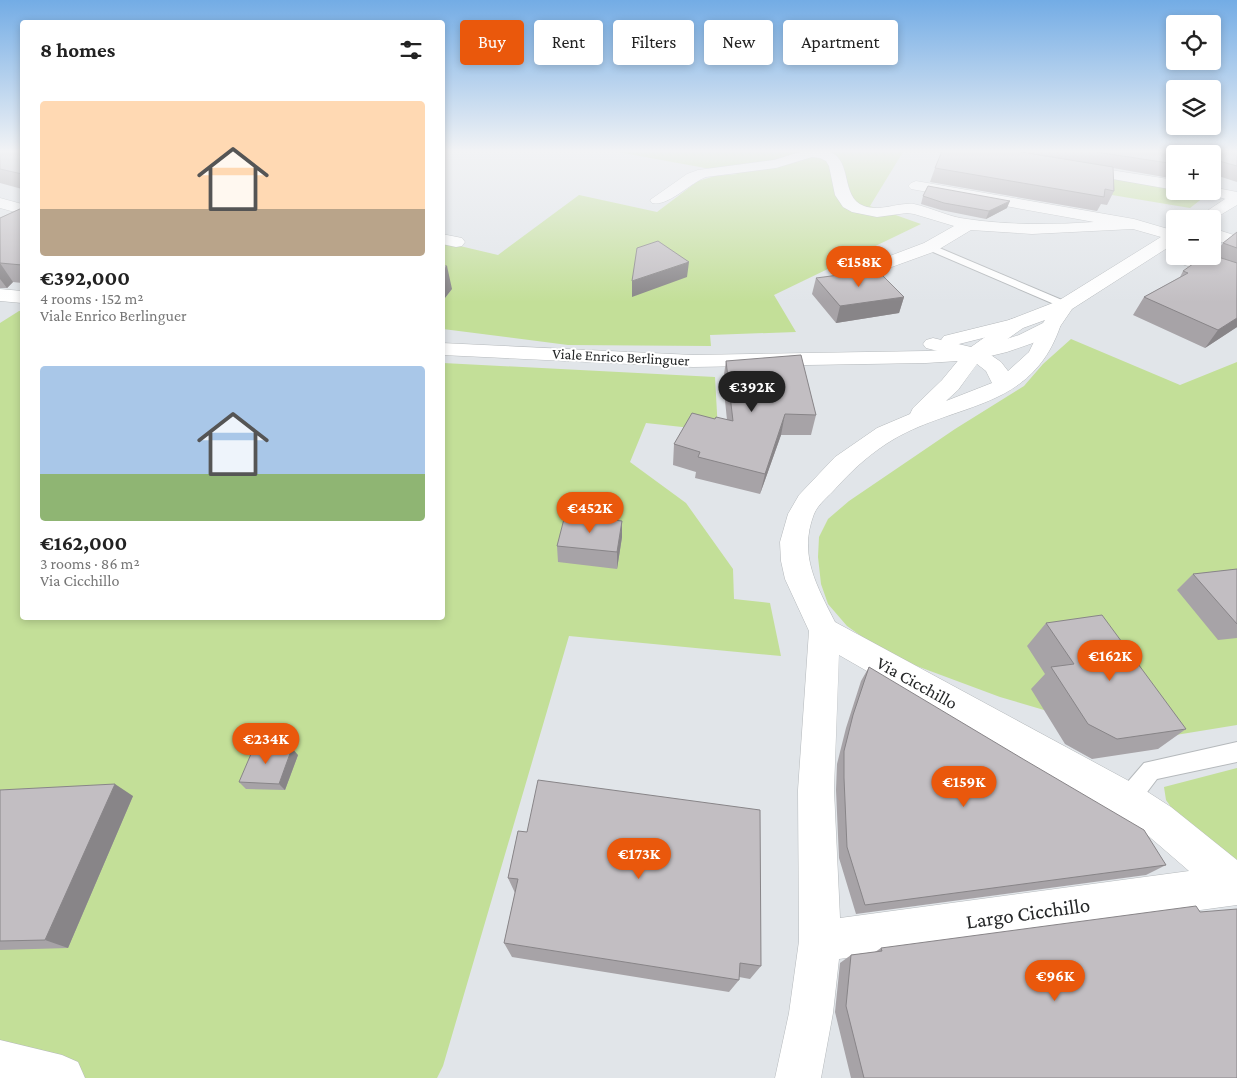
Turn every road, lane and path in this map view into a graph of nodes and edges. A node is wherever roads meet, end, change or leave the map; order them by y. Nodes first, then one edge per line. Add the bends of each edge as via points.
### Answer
1 (846, 201) edge
2 (910, 201) edge
3 (1028, 201) edge
4 (1230, 201) edge
5 (0, 203) edge
6 (20, 208) edge
7 (907, 208) junction
8 (1217, 210) edge
9 (969, 224) junction
10 (1134, 224) junction
11 (1166, 233) edge
12 (1221, 234) edge
13 (1237, 235) edge
14 (1221, 236) edge
15 (1166, 241) edge
16 (1237, 242) edge
17 (930, 247) junction
18 (1155, 248) junction
19 (1166, 252) edge
20 (1201, 265) edge
21 (864, 272) edge
22 (1237, 278) edge
23 (0, 295) edge
24 (20, 298) edge
25 (1066, 305) junction
26 (1016, 324) junction
27 (1050, 327) junction
28 (934, 344) junction
29 (445, 349) edge
30 (974, 354) junction
31 (859, 357) junction
32 (1004, 386) junction
33 (912, 420) junction
34 (824, 631) junction
35 (1237, 752) edge
36 (1127, 800) junction
37 (1237, 885) edge
38 (820, 941) junction
39 (0, 1063) edge
40 (62, 1078) edge
41 (798, 1078) edge

1 - 7 street via 874,212
2 - 7 street
3 - 10 street
4 - 8 street
5 - 6 street
7 - 9 street
9 - 10 street via 1058,230
9 - 17 street
10 - 11 street
12 - 13 street
14 - 16 street
15 - 18 street
17 - 21 street
17 - 25 lane
18 - 19 street
18 - 25 street
20 - 22 street
23 - 24 street
25 - 26 street
25 - 27 street
26 - 28 street
26 - 30 street
27 - 30 street via 1026,339
27 - 32 street via 1036,356
28 - 30 street
28 - 31 street
29 - 31 street, Viale Enrico Berlinguer via 693,361
30 - 31 street
30 - 32 street via 994,366 1002,376
30 - 33 street via 950,384
32 - 33 street
33 - 34 street via 885,434 844,463 801,514 794,542 795,561 799,579
34 - 36 street, Via Cicchillo
34 - 38 street via 816,790
35 - 36 lane via 1151,770
36 - 37 street, Via Cicchillo via 1158,820
37 - 38 street, Largo Cicchillo
38 - 41 street via 811,1014
39 - 40 street

